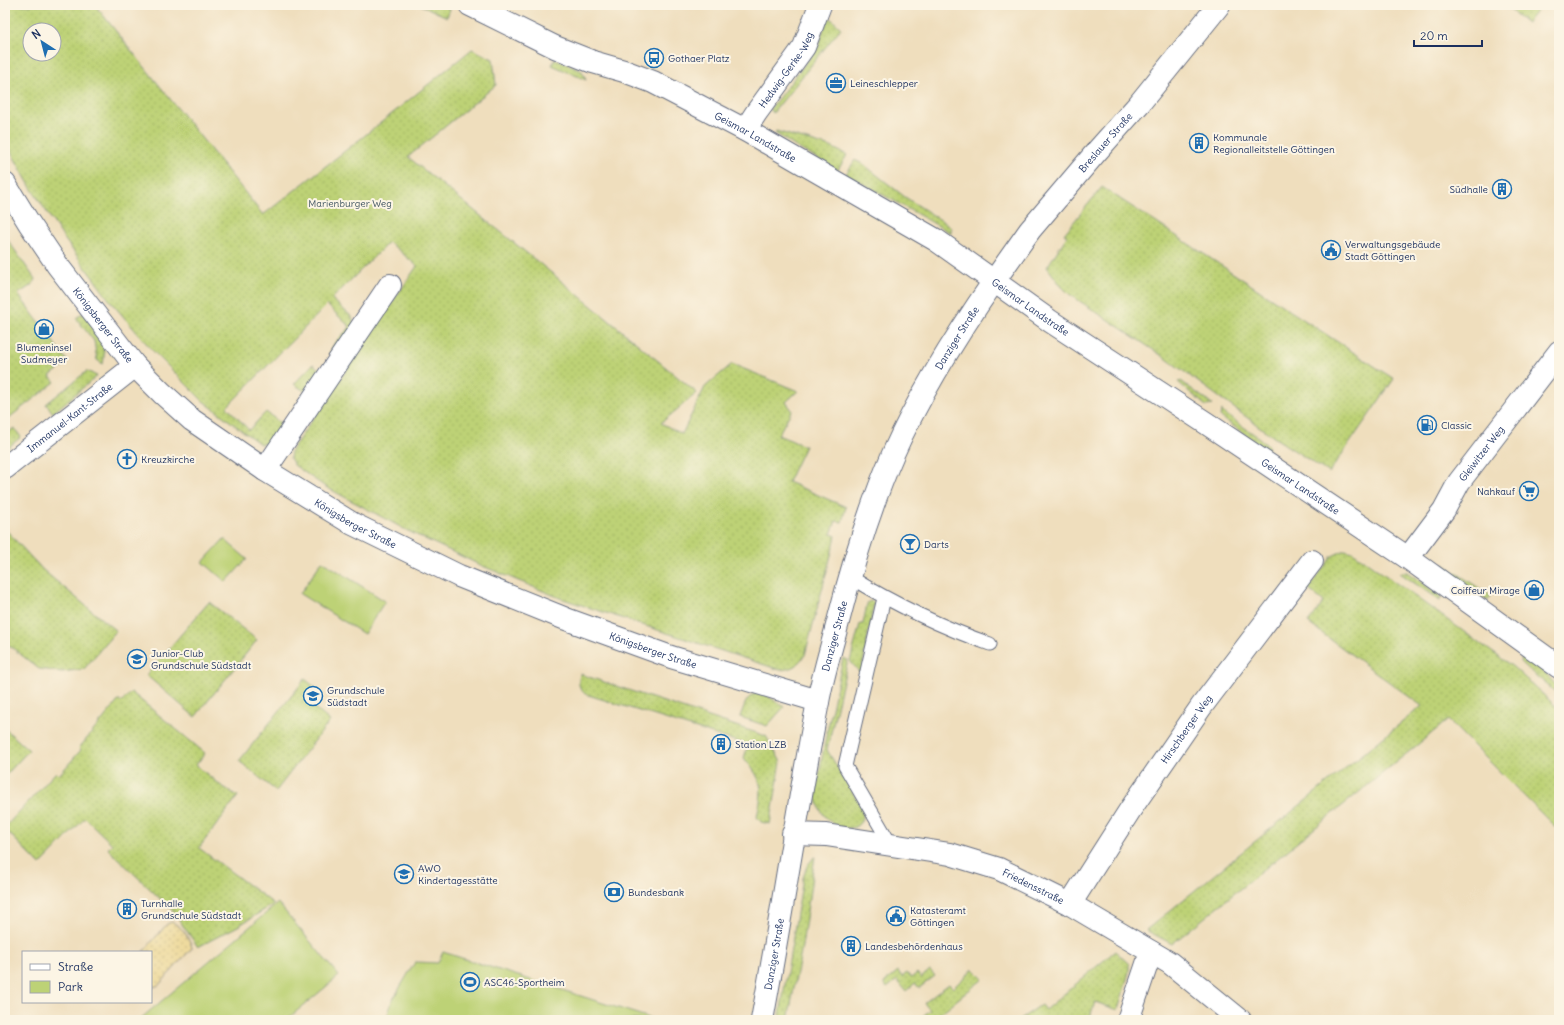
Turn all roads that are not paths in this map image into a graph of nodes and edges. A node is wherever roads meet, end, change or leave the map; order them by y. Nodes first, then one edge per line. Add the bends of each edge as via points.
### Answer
1 (470, 5) edge
2 (820, 5) edge
3 (1219, 5) edge
4 (745, 130) junction
5 (5, 184) edge
6 (994, 281) junction
7 (390, 285) dead end
8 (1559, 352) edge
9 (135, 366) junction
10 (5, 468) edge
11 (265, 470) junction
12 (1408, 558) junction
13 (1312, 561) dead end
14 (850, 577) junction
15 (884, 598) junction
16 (990, 644) dead end
17 (1559, 667) edge
18 (818, 701) junction
19 (793, 834) junction
20 (891, 845) junction
21 (1070, 904) junction
22 (1151, 952) junction
23 (762, 1020) edge
24 (1128, 1020) edge
25 (1240, 1020) edge

1 - 4 street, Geismar Landstraße via 593,62 653,82
2 - 4 street, Hedwig-Gerke-Weg via 804,47
3 - 6 street, Breslauer Straße via 1139,104 1030,230
4 - 6 street, Geismar Landstraße via 936,240
5 - 9 street, Königsberger Straße via 58,266
6 - 12 street, Geismar Landstraße via 1050,321
6 - 14 street, Danziger Straße via 960,330 893,454 867,522
7 - 11 street
8 - 12 street, Gleiwitzer Weg via 1459,482 1444,510
9 - 10 street, Immanuel-Kant-Straße
9 - 11 street, Königsberger Straße via 192,420
11 - 18 street, Königsberger Straße via 353,524 459,576 671,657
12 - 17 street, Geismar Landstraße
13 - 21 street, Hirschberger Weg via 1201,707 1130,810
14 - 15 lane
14 - 18 street, Danziger Straße
15 - 16 lane via 961,634
15 - 20 lane via 845,766
18 - 19 street, Danziger Straße
19 - 20 street, Friedensstraße via 826,835
19 - 23 street, Danziger Straße
20 - 21 street, Friedensstraße via 950,854 999,869
21 - 22 street, Friedensstraße
22 - 24 street
22 - 25 street, Friedensstraße via 1170,963

